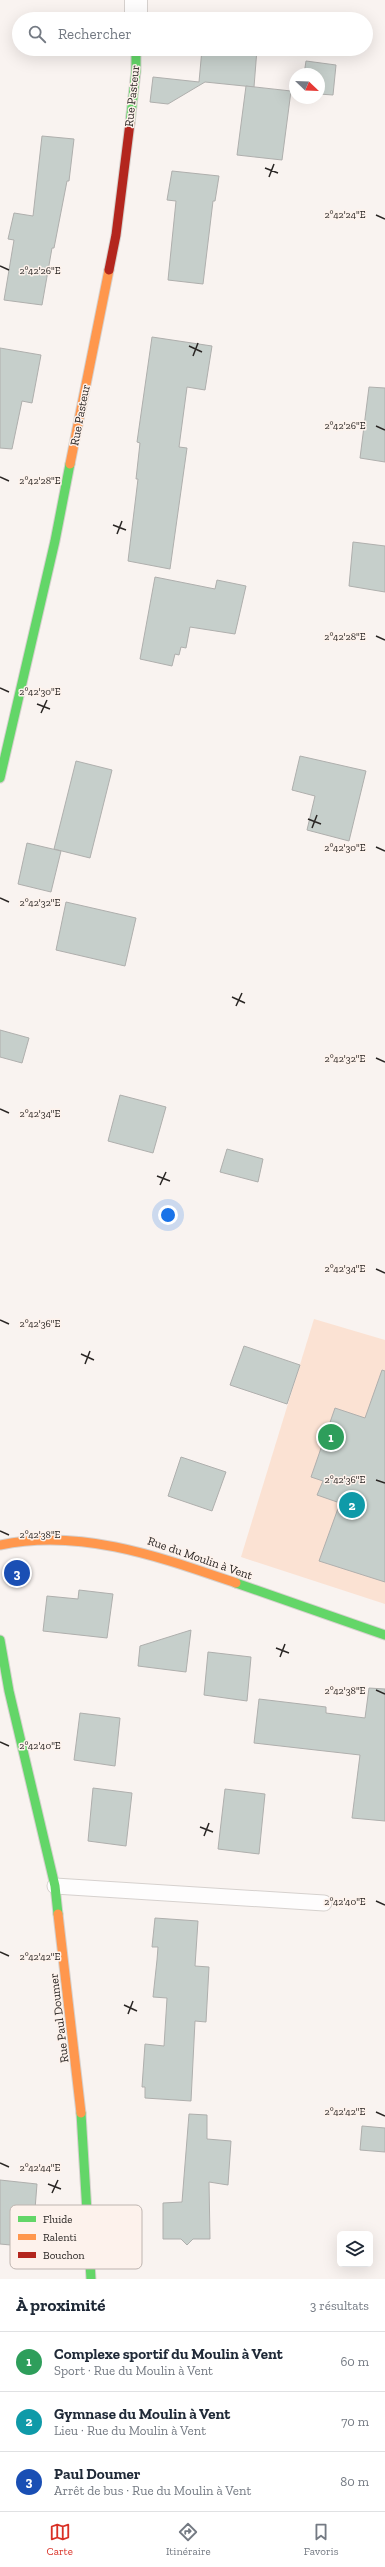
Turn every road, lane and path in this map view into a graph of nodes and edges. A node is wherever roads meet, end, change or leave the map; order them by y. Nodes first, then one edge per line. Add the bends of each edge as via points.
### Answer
1 (136, 0) edge
2 (136, 12) edge
3 (136, 56) edge
4 (0, 778) edge
5 (0, 1545) edge
6 (385, 1635) edge
7 (0, 1640) edge
8 (55, 1886) junction
9 (324, 1903) dead end
10 (87, 2205) edge
11 (90, 2269) edge
12 (91, 2279) edge

1 - 2 street
3 - 4 street, Rue Pasteur via 116,235 55,541
5 - 6 street, Rue du Moulin à Vent via 28,1539 111,1545 150,1553
7 - 8 street, Rue Paul Doumer via 9,1691
8 - 9 lane
8 - 10 street, Rue Paul Doumer via 82,2118
11 - 12 street, Rue Paul Doumer

